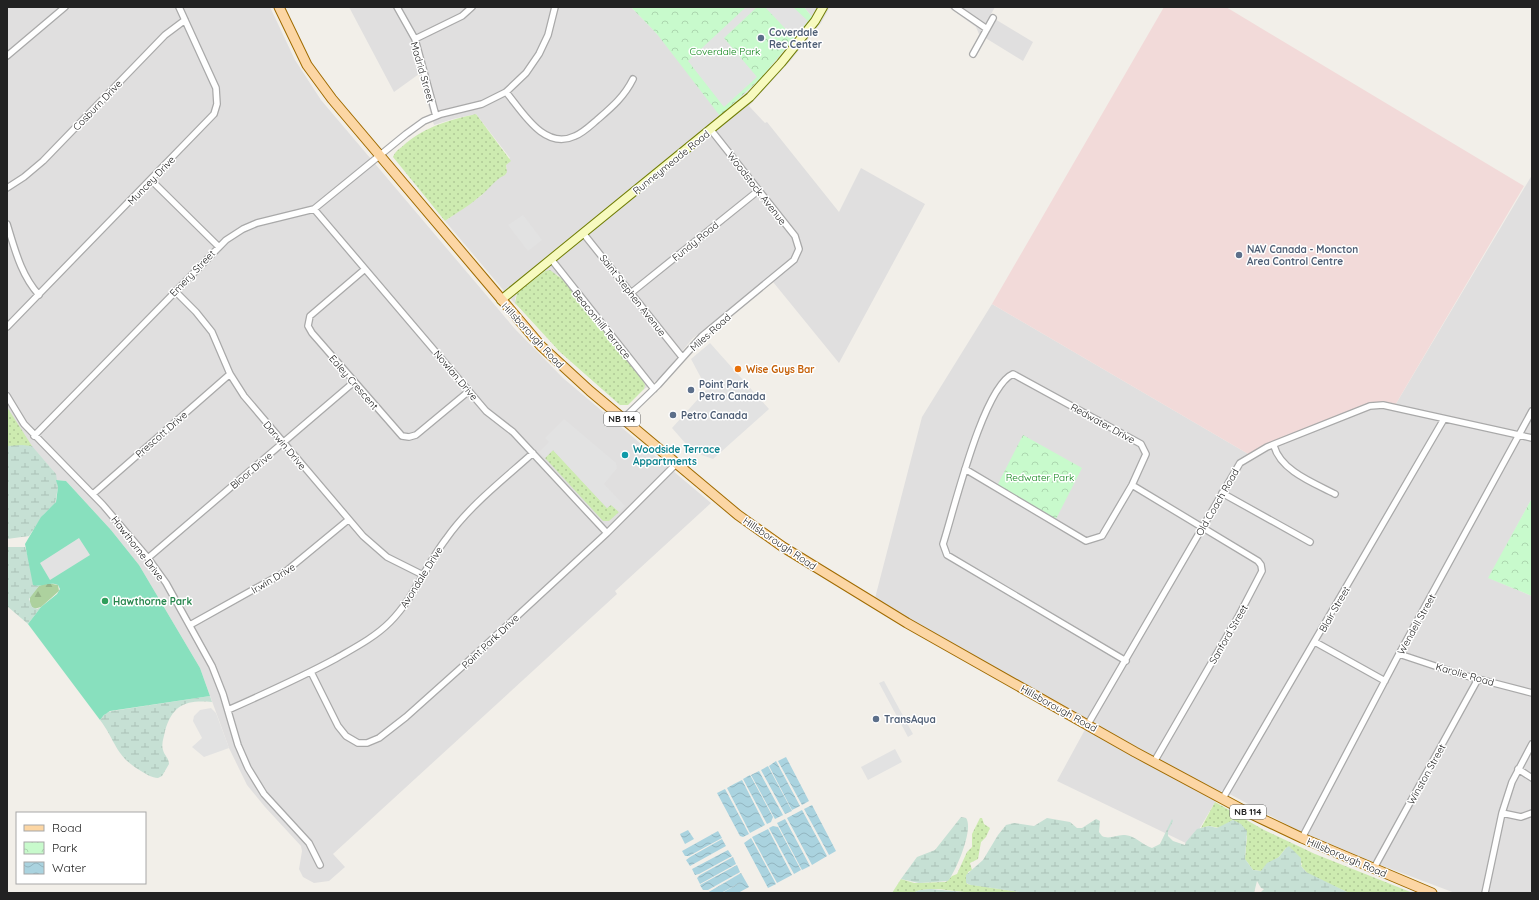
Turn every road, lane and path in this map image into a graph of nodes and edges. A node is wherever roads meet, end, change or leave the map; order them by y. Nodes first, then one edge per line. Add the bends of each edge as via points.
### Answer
1 (65, 7) edge
2 (179, 7) edge
3 (279, 7) edge
4 (397, 7) edge
5 (472, 7) edge
6 (555, 7) edge
7 (824, 7) edge
8 (955, 7) edge
9 (993, 18) dead end
10 (185, 20) junction
11 (987, 30) junction
12 (415, 39) junction
13 (973, 54) dead end
14 (7, 56) edge
15 (633, 79) dead end
16 (506, 92) junction
17 (436, 116) junction
18 (711, 130) junction
19 (380, 157) junction
20 (151, 180) junction
21 (7, 188) edge
22 (759, 190) junction
23 (314, 209) junction
24 (7, 224) edge
25 (584, 233) junction
26 (218, 246) junction
27 (799, 249) joint
28 (551, 260) junction
29 (365, 269) junction
30 (175, 291) junction
31 (631, 293) junction
32 (39, 295) junction
33 (501, 300) junction
34 (7, 327) edge
35 (682, 357) junction
36 (230, 374) junction
37 (354, 382) junction
38 (654, 389) junction
39 (469, 391) junction
40 (7, 396) edge
41 (1532, 410) edge
42 (624, 419) junction
43 (1444, 419) junction
44 (1518, 435) junction
45 (34, 436) junction
46 (1532, 438) edge
47 (283, 443) junction
48 (1274, 446) junction
49 (532, 453) junction
50 (676, 464) junction
51 (965, 469) junction
52 (1132, 485) junction
53 (1222, 493) junction
54 (93, 494) junction
55 (1335, 494) dead end
56 (348, 520) junction
57 (1202, 529) junction
58 (607, 533) junction
59 (1310, 542) dead end
60 (148, 558) junction
61 (423, 575) junction
62 (190, 625) junction
63 (1315, 642) junction
64 (1399, 654) junction
65 (1126, 661) junction
66 (311, 672) junction
67 (1478, 679) junction
68 (1385, 682) junction
69 (1532, 693) edge
70 (228, 710) junction
71 (1088, 724) junction
72 (1532, 744) edge
73 (1154, 762) junction
74 (1518, 769) junction
75 (1532, 778) edge
76 (1223, 798) junction
77 (1502, 813) junction
78 (1532, 813) edge
79 (1302, 838) junction
80 (320, 865) dead end
81 (1374, 868) junction
82 (1432, 893) edge
83 (1485, 893) edge

1 - 14 street
2 - 10 street, Muncey Drive
3 - 19 main road, Hillsborough Road / NB 114 via 294,41 316,78
4 - 12 street, Madrid Street
5 - 12 street via 462,16
6 - 16 street, Emery Street via 548,35 539,54 526,73
7 - 18 street, Runneymeade Road via 762,85
8 - 11 street
9 - 11 street
10 - 20 street, Muncey Drive via 213,81 217,94 216,109 207,123
10 - 21 street, Cosburn Drive via 165,35 35,168
11 - 13 street
12 - 17 street, Madrid Street
15 - 16 street via 620,100 582,132 563,139 540,132
16 - 17 street, Emery Street via 482,104
17 - 19 street, Emery Street via 412,129
18 - 22 street, Woodstock Avenue
18 - 25 street, Runneymeade Road
19 - 23 street, Emery Street
19 - 33 main road, Hillsborough Road / NB 114
20 - 26 street
20 - 32 street, Muncey Drive
22 - 27 street, Woodstock Avenue via 794,236
22 - 31 street, Fundy Road
23 - 26 street, Emery Street via 250,226
23 - 29 street, Nowlan Drive
24 - 32 street via 25,277
25 - 28 street, Runneymeade Road
25 - 31 street, Saint Stephen Avenue
26 - 30 street, Emery Street
27 - 35 street, Miles Road via 797,256 787,267 702,336
28 - 33 street, Runneymeade Road
28 - 38 street, Beaconhill Terrace
29 - 37 street, Ealey Crescent via 312,315 308,322 312,333
29 - 39 street, Nowlan Drive
30 - 36 street, Darwin Drive via 212,332
30 - 45 street, Emery Street
31 - 35 street, Saint Stephen Avenue
32 - 34 street, Muncey Drive
33 - 42 main road, Hillsborough Road / NB 114 via 555,360
35 - 38 street, Miles Road
36 - 47 street, Darwin Drive via 244,396
36 - 54 street, Prescott Drive
37 - 39 street, Ealey Crescent via 395,430 406,438 416,435
37 - 47 street, Bloor Drive
38 - 42 street, Miles Road
39 - 49 street, Nowlan Drive via 486,411 513,432
40 - 45 street, Hawthorne Drive
41 - 44 street, Wendell Street
42 - 50 main road, Hillsborough Road / NB 114
43 - 44 street, Old Coach Road
43 - 48 street, Old Coach Road via 1384,405 1370,406
43 - 63 street, Blair Street
44 - 46 street, Old Coach Road
44 - 64 street, Wendell Street
45 - 54 street, Hawthorne Drive
47 - 56 street, Darwin Drive
47 - 60 street, Bloor Drive
48 - 53 street, Old Coach Road via 1267,447 1240,463
48 - 55 street via 1275,452 1293,472
49 - 58 street, Nowlan Drive
49 - 61 street, Avondale Drive via 460,521 436,552
50 - 58 street, Point Park Drive
50 - 71 main road, Hillsborough Road / NB 114 via 783,547 907,622
51 - 52 street, Redwater Drive via 1086,541 1102,536
51 - 52 street, Redwater Drive via 990,404 1006,377 1013,374 1141,444 1146,454
51 - 65 street, Redwater Drive via 943,544 947,555
52 - 57 street
53 - 57 street, Old Coach Road
53 - 59 street
54 - 60 street, Hawthorne Drive
56 - 61 street, Darwin Drive via 387,557
56 - 62 street, Irwin Drive via 285,572
57 - 65 street, Old Coach Road
57 - 73 street, Sanford Street via 1258,561 1262,571
58 - 66 street, Point Park Drive via 423,702 373,741 358,743 346,736 338,726
60 - 62 street, Hawthorne Drive via 174,595
61 - 66 street, Avondale Drive via 404,607 386,626 363,643
62 - 70 street, Hawthorne Drive via 212,666
63 - 68 street
63 - 76 street, Blair Street
64 - 67 street, Karolie Road
64 - 68 street, Wendell Street
65 - 71 street, Old Coach Road
66 - 70 street, Avondale Drive
67 - 69 street, Karolie Road
67 - 81 street, Winston Street
68 - 79 street, Wendell Street
70 - 80 street, Hawthorne Drive via 238,745 254,779 309,843
71 - 73 main road, Hillsborough Road / NB 114
72 - 74 street
73 - 76 main road, Hillsborough Road / NB 114
74 - 75 street
74 - 77 street
76 - 79 main road, Hillsborough Road / NB 114
77 - 78 street via 1521,816
77 - 83 street
79 - 81 main road, Hillsborough Road / NB 114
81 - 82 main road, Hillsborough Road / NB 114

